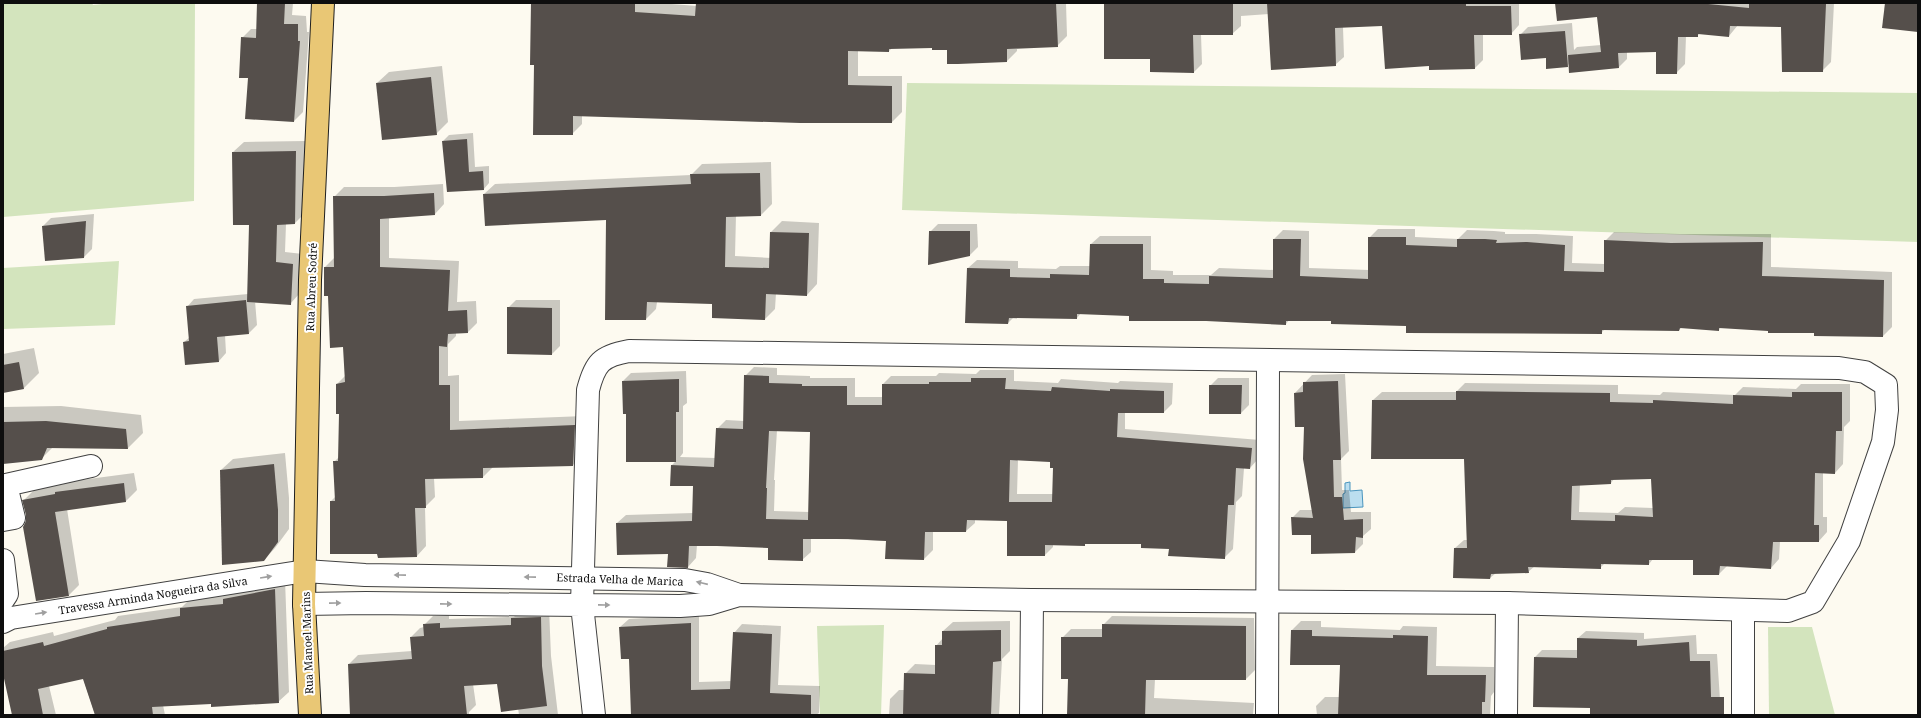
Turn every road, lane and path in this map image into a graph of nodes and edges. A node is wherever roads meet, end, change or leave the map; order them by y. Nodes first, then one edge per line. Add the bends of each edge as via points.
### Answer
1 (324, 3) edge
2 (1268, 361) junction
3 (91, 466) dead end
4 (5, 485) edge
5 (3, 520) edge
6 (3, 560) edge
7 (305, 571) junction
8 (582, 577) junction
9 (739, 596) junction
10 (1032, 600) junction
11 (1269, 601) junction
12 (1507, 603) junction
13 (304, 604) junction
14 (582, 605) junction
15 (6, 609) edge
16 (1743, 611) junction
17 (310, 715) edge
18 (594, 715) edge
19 (1031, 715) edge
20 (1267, 715) edge
21 (1506, 715) edge
22 (1743, 715) edge

1 - 7 main road, Rua Abreu Sodré via 310,280
2 - 8 street via 629,351 613,354 601,360 592,374 588,390
2 - 11 street
2 - 16 street via 1840,368 1866,372 1886,386 1887,410 1883,442 1849,541 1813,602 1788,611
3 - 4 street
4 - 5 street via 14,518
6 - 15 street
8 -> 7 street, Estrada Velha de Marica via 365,575
7 - 13 main road, Rua Manoel Marins
15 -> 7 street, Travessa Arminda Nogueira da Silva
9 -> 8 street, Estrada Velha de Marica via 707,584 685,580
8 - 14 street
9 - 10 street
14 -> 9 street via 680,606 708,604
10 - 11 street
10 - 19 street
11 - 12 street
11 - 20 street
12 - 16 street
12 - 21 street
13 -> 14 street
13 - 17 main road, Rua Manoel Marins
14 - 18 street
16 - 22 street

